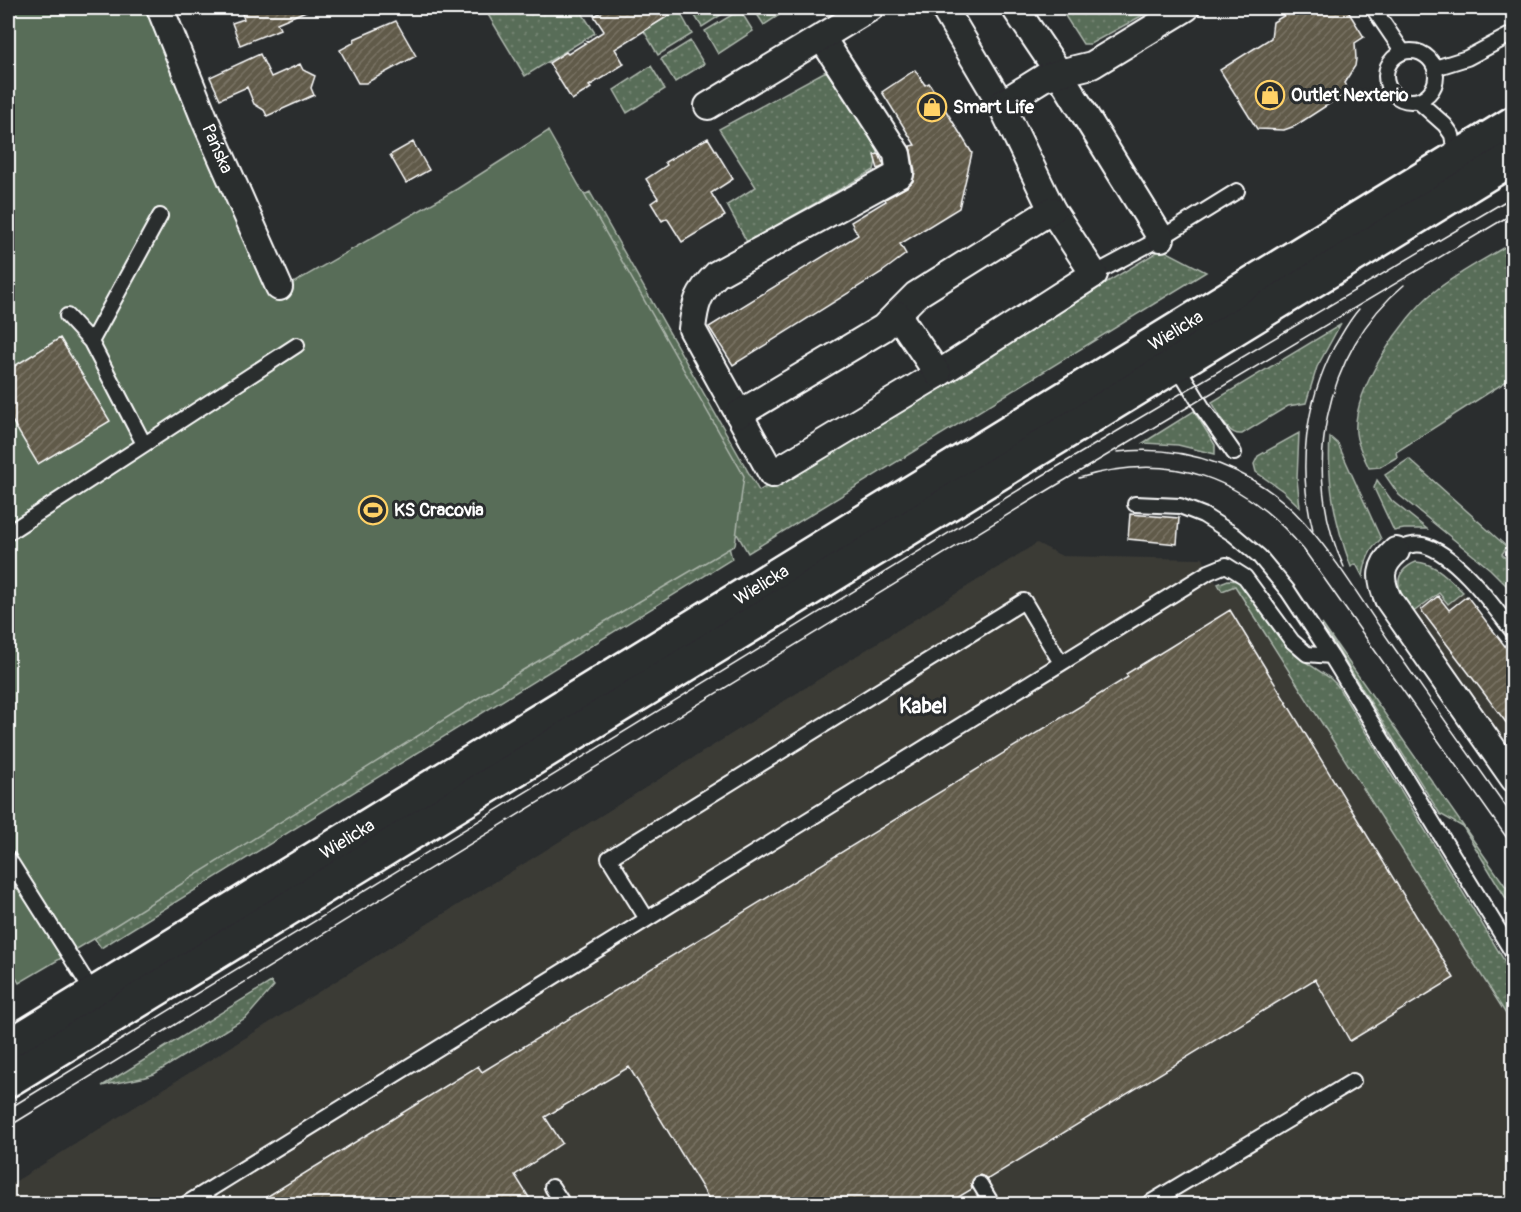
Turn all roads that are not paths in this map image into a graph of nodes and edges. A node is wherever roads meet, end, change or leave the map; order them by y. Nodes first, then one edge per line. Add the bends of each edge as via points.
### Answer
1 (160, 8) edge
2 (870, 8) edge
3 (944, 8) edge
4 (1015, 8) edge
5 (1186, 8) edge
6 (1373, 8) edge
7 (1514, 33) edge
8 (822, 38) junction
9 (1403, 52) junction
10 (1435, 68) junction
11 (1059, 73) junction
12 (1418, 101) junction
13 (1001, 104) junction
14 (708, 106) dead end
15 (1514, 123) edge
16 (1514, 157) edge
17 (1456, 158) junction
18 (1237, 191) dead end
19 (1052, 210) junction
20 (160, 216) dead end
21 (1161, 238) junction
22 (1094, 274) junction
23 (279, 287) dead end
24 (897, 314) junction
25 (67, 316) dead end
26 (91, 342) junction
27 (297, 345) dead end
28 (1176, 364) junction
29 (938, 374) junction
30 (739, 414) junction
31 (144, 444) junction
32 (1234, 453) dead end
33 (1135, 504) dead end
34 (8, 532) edge
35 (1396, 551) joint
36 (1514, 633) edge
37 (1330, 656) junction
38 (1061, 663) junction
39 (1514, 779) edge
40 (8, 858) edge
41 (646, 919) junction
42 (1514, 955) edge
43 (94, 994) junction
44 (8, 1047) edge
45 (8, 1080) edge
46 (1353, 1080) dead end
47 (980, 1184) dead end
48 (552, 1187) dead end
49 (186, 1204) edge
50 (562, 1204) edge
51 (992, 1204) edge
52 (1148, 1204) edge

1 - 23 street, Pańska
2 - 8 street
3 - 13 street
4 - 11 street
5 - 11 street via 1092,65
6 - 9 lane
7 - 10 lane via 1467,58
8 - 14 street
8 - 30 street via 897,154 900,174 717,274 701,289 694,306 692,329
9 - 10 lane via 1426,55
9 - 12 lane via 1392,60 1387,81 1401,99
10 - 12 lane via 1436,84
11 - 13 street via 1043,78
11 - 21 street
12 - 17 lane via 1452,135
13 - 19 street
15 - 17 main road, Wielicka
16 - 28 main road, Wielicka
17 - 43 main road, Wielicka
18 - 21 lane
19 - 22 street
19 - 24 street via 916,295
20 - 26 lane
21 - 22 lane
22 - 29 street
24 - 29 street
24 - 30 street via 883,328
25 - 26 lane
26 - 31 lane
27 - 31 lane
28 - 32 lane
28 - 45 main road, Wielicka
29 - 30 street via 772,474
31 - 34 lane
33 - 37 lane via 1180,506 1233,534 1259,556 1288,591
35 - 36 lane via 1421,545 1446,557 1481,590
35 - 39 street via 1386,560 1382,572 1388,599
37 - 38 lane via 1306,654 1245,577 1226,566 1209,572
37 - 42 lane
38 - 41 lane
38 - 41 lane via 1024,601 609,858
40 - 43 lane
41 - 49 lane
43 - 44 main road, Wielicka
46 - 52 lane
47 - 51 lane
48 - 50 lane

